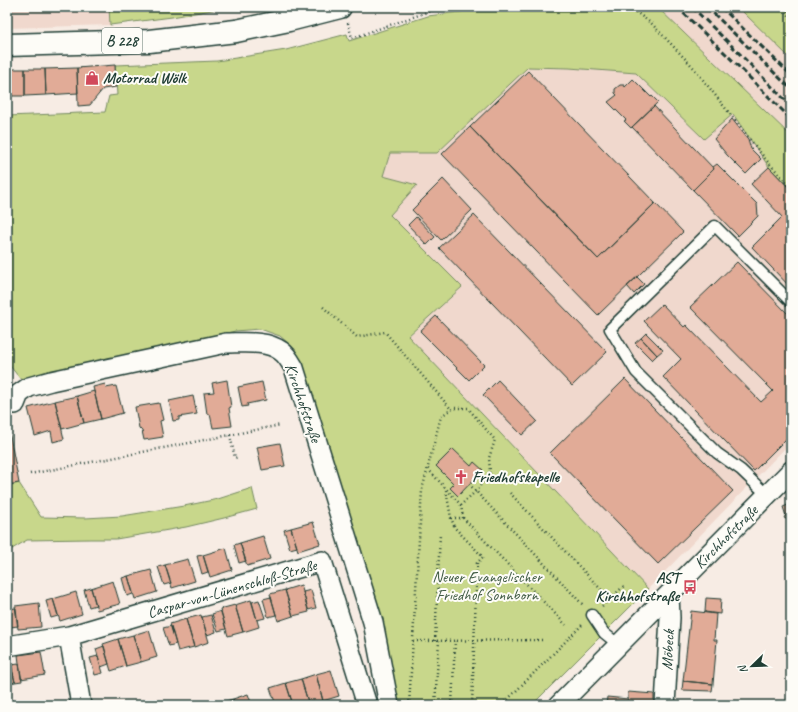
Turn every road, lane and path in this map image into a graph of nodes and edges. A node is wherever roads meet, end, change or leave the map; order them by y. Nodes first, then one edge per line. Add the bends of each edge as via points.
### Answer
1 (340, 7) edge
2 (442, 7) edge
3 (452, 7) edge
4 (473, 7) edge
5 (620, 7) edge
6 (786, 7) edge
7 (791, 21) edge
8 (350, 29) dead end
9 (7, 45) edge
10 (791, 187) edge
11 (791, 302) edge
12 (323, 307) dead end
13 (15, 404) dead end
14 (451, 409) junction
15 (281, 425) dead end
16 (230, 435) junction
17 (238, 458) dead end
18 (427, 468) junction
19 (791, 471) edge
20 (30, 474) dead end
21 (469, 484) dead end
22 (445, 488) junction
23 (476, 491) junction
24 (510, 493) dead end
25 (767, 495) junction
26 (461, 505) junction
27 (451, 518) junction
28 (463, 518) junction
29 (440, 534) dead end
30 (624, 586) dead end
31 (669, 594) junction
32 (610, 599) junction
33 (592, 615) junction
34 (566, 625) dead end
35 (69, 636) junction
36 (542, 640) dead end
37 (413, 641) junction
38 (435, 641) junction
39 (439, 641) junction
40 (455, 641) junction
41 (474, 641) junction
42 (620, 644) junction
43 (7, 646) edge
44 (81, 705) edge
45 (367, 705) edge
46 (389, 705) edge
47 (409, 705) edge
48 (436, 705) edge
49 (452, 705) edge
50 (472, 705) edge
51 (502, 705) edge
52 (559, 705) edge
53 (665, 705) edge

1 - 9 main road, B 228 via 236,31 149,41
2 - 8 path via 352,38
3 - 4 path
5 - 10 path via 636,12 652,24 683,56
6 - 7 path
11 - 25 lane via 715,226 610,329 636,372 717,453 741,470
12 - 14 path via 357,338 385,332
13 - 46 street, Kirchhofstraße via 19,394 29,387 226,343 248,342 269,345 280,350 288,357 294,368 373,622
14 - 18 path via 441,416
14 - 23 path via 468,408 495,440 489,458 490,472
15 - 16 path
16 - 17 path via 235,458
16 - 20 path
18 - 22 path
18 - 37 path via 422,490
19 - 25 street, Kirchhofstraße
21 - 23 path
22 - 26 path
22 - 27 path
23 - 26 path
23 - 33 path
24 - 32 path
25 - 31 street, Kirchhofstraße
26 - 28 path
27 - 28 path
27 - 41 path via 455,528 482,557 477,563
28 - 34 path
29 - 38 path
30 - 32 path
31 - 42 street, Kirchhofstraße
31 - 53 street, Möbeck
32 - 33 path
33 - 42 lane via 604,633
33 - 51 path
35 - 43 street, Caspar-von-Lünenschloß-Straße
35 - 44 street
35 - 45 street, Caspar-von-Lünenschloß-Straße via 322,561
36 - 41 path
37 - 38 path
37 - 47 path
38 - 39 path
39 - 40 path
39 - 48 path
40 - 41 path
40 - 49 path
41 - 50 path
42 - 52 street, Kirchhofstraße

